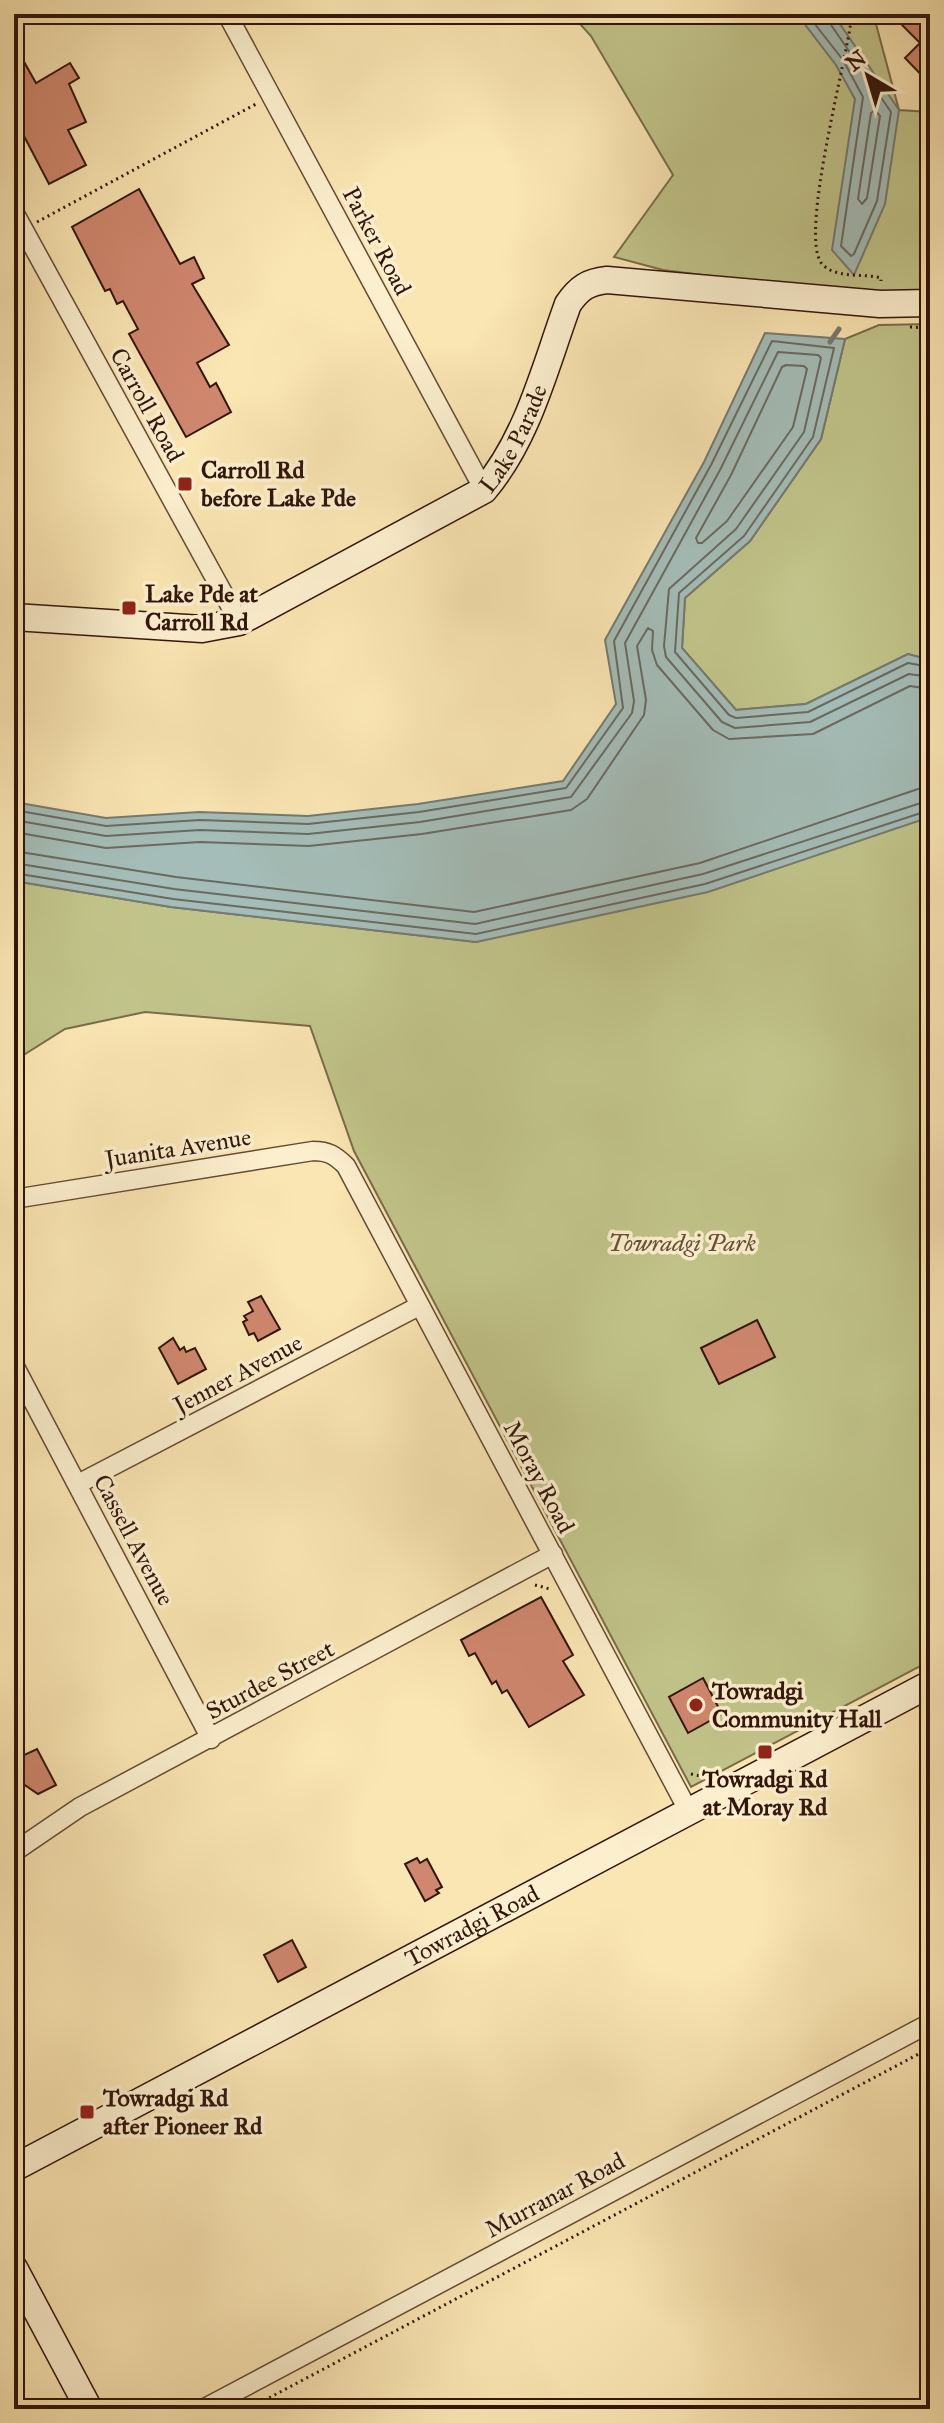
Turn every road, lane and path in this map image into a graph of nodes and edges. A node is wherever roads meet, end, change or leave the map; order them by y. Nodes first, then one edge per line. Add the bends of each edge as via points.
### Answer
1 (227, 14) edge
2 (852, 14) edge
3 (271, 96) junction
4 (14, 212) edge
5 (24, 229) junction
6 (882, 286) dead end
7 (930, 303) edge
8 (484, 490) junction
9 (14, 617) edge
10 (239, 622) junction
11 (346, 1166) joint
12 (14, 1199) edge
13 (419, 1306) junction
14 (14, 1365) edge
15 (78, 1484) junction
16 (553, 1554) junction
17 (527, 1589) dead end
18 (556, 1595) dead end
19 (930, 1684) edge
20 (211, 1739) junction
21 (686, 1769) dead end
22 (708, 1776) dead end
23 (689, 1812) junction
24 (14, 1852) edge
25 (930, 2023) edge
26 (930, 2048) edge
27 (14, 2168) edge
28 (14, 2268) edge
29 (89, 2409) edge
30 (203, 2409) edge
31 (248, 2409) edge

1 - 3 street, Parker Road
2 - 6 path via 814,228 822,263 834,271 881,278
3 - 5 path
3 - 8 street, Parker Road
4 - 5 street, Carroll Road
5 - 10 street, Carroll Road
7 - 8 main road, Lake Parade via 880,304 592,282 577,290 568,304 515,447
8 - 10 main road, Lake Parade
9 - 10 main road, Lake Parade via 202,629
11 - 12 street, Juanita Avenue via 337,1156 313,1151
11 - 13 street, Moray Road
13 - 15 street, Jenner Avenue
13 - 16 street, Moray Road
14 - 15 street, Cassell Avenue
15 - 20 street, Cassell Avenue
16 - 20 street, Sturdee Street
16 - 23 street, Moray Road
17 - 18 path via 540,1585
19 - 23 main road, Towradgi Road
20 - 24 street, Sturdee Street via 80,1807
21 - 22 path
23 - 27 main road, Towradgi Road
25 - 30 street, Murranar Road
26 - 31 path
28 - 29 main road

